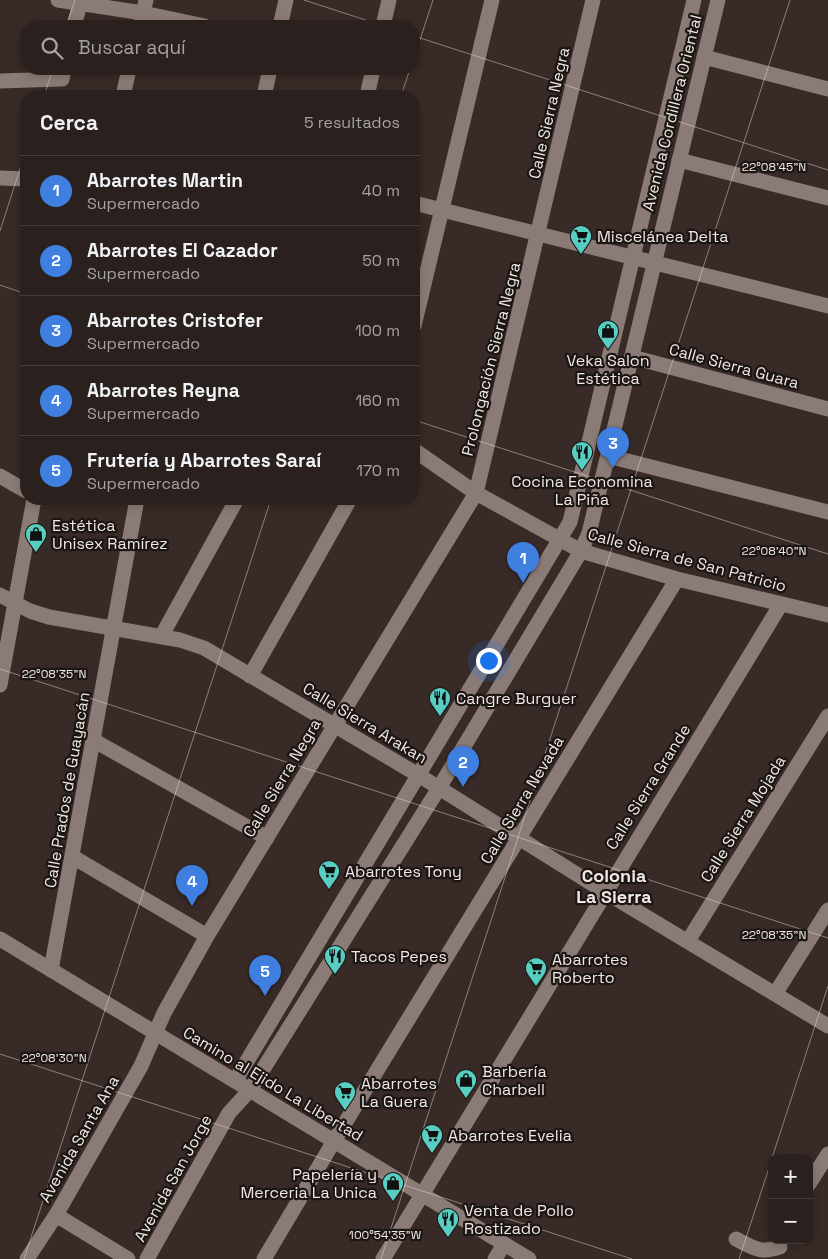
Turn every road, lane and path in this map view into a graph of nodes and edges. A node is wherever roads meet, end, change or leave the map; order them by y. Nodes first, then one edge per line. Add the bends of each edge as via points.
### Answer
1 (58, 0) edge
2 (286, 0) edge
3 (389, 0) edge
4 (492, 0) edge
5 (593, 0) edge
6 (694, 0) edge
7 (718, 0) edge
8 (80, 4) junction
9 (143, 13) edge
10 (76, 20) edge
11 (176, 20) edge
12 (281, 20) edge
13 (384, 20) edge
14 (704, 57) junction
15 (63, 75) edge
16 (128, 75) edge
17 (269, 75) edge
18 (372, 75) edge
19 (0, 81) edge
20 (828, 89) edge
21 (125, 90) edge
22 (265, 90) edge
23 (368, 90) edge
24 (679, 160) junction
25 (0, 178) edge
26 (20, 179) edge
27 (828, 198) edge
28 (420, 204) edge
29 (442, 209) junction
30 (539, 234) junction
31 (632, 257) junction
32 (654, 263) junction
33 (420, 301) edge
34 (828, 306) edge
35 (632, 357) junction
36 (828, 409) edge
37 (420, 454) edge
38 (608, 456) junction
39 (0, 476) edge
40 (20, 488) edge
41 (476, 493) junction
42 (33, 505) edge
43 (136, 505) edge
44 (234, 505) edge
45 (347, 505) edge
46 (828, 512) edge
47 (560, 541) junction
48 (581, 550) junction
49 (678, 579) junction
50 (0, 595) edge
51 (15, 604) junction
52 (781, 604) junction
53 (828, 616) edge
54 (115, 629) junction
55 (161, 637) junction
56 (250, 676) junction
57 (0, 685) edge
58 (828, 716) edge
59 (334, 725) junction
60 (93, 740) junction
61 (420, 776) junction
62 (439, 788) junction
63 (267, 838) junction
64 (519, 838) junction
65 (73, 857) junction
66 (605, 892) junction
67 (828, 910) edge
68 (207, 936) junction
69 (0, 939) edge
70 (688, 941) junction
71 (51, 970) junction
72 (775, 994) junction
73 (828, 1026) edge
74 (155, 1033) junction
75 (235, 1081) junction
76 (250, 1090) junction
77 (229, 1113) junction
78 (334, 1141) junction
79 (827, 1159) edge
80 (813, 1178) edge
81 (422, 1194) junction
82 (56, 1215) junction
83 (736, 1239) dead end
84 (504, 1244) junction
85 (783, 1249) edge
86 (27, 1259) edge
87 (128, 1259) edge
88 (147, 1259) edge
89 (264, 1259) edge
90 (383, 1259) edge
91 (495, 1259) edge
92 (529, 1259) edge

1 - 8 street
2 - 12 street
3 - 13 street
4 - 29 street
5 - 30 street, Calle Sierra Negra
6 - 31 street, Avenida Cordillera Oriental
7 - 14 street, Avenida Cordillera Oriental
8 - 9 street
8 - 10 street
9 - 11 street
14 - 20 street
14 - 24 street, Avenida Cordillera Oriental
15 - 19 street via 62,79
16 - 21 street
17 - 22 street
18 - 23 street
24 - 27 street
24 - 32 street, Avenida Cordillera Oriental
25 - 26 street
28 - 29 street
29 - 30 street
29 - 33 street
30 - 31 street
30 - 41 street, Prolongación Sierra Negra
31 - 32 street
31 - 47 street, Avenida Cordillera Oriental via 575,508
32 - 34 street
32 - 35 street, Avenida Cordillera Oriental
35 - 36 street, Calle Sierra Guara
35 - 38 street, Avenida Cordillera Oriental
37 - 41 street, Calle Sierra de San Patricio
38 - 46 street
38 - 48 street, Avenida Cordillera Oriental via 591,525
39 - 40 street
41 - 47 street, Calle Sierra de San Patricio
41 - 59 street, Calle Sierra Negra
42 - 51 street
43 - 54 street, Calle Prados de Guayacán
44 - 55 street
45 - 56 street
47 - 48 street, Calle Sierra de San Patricio
47 - 61 street, Avenida Cordillera Oriental
48 - 49 street, Calle Sierra de San Patricio
48 - 62 street, Avenida Cordillera Oriental
49 - 52 street, Calle Sierra de San Patricio
49 - 64 street, Calle Sierra Nevada
50 - 51 street, Calle Sierra Arakan
51 - 54 street, Calle Sierra Arakan via 48,617
51 - 57 street
52 - 53 street, Calle Sierra de San Patricio
52 - 66 street, Calle Sierra Grande
54 - 55 street, Calle Sierra Arakan
54 - 60 street, Calle Prados de Guayacán
55 - 56 street, Calle Sierra Arakan via 198,646
56 - 59 street, Calle Sierra Arakan
58 - 70 street, Calle Sierra Mojada
59 - 61 street, Calle Sierra Arakan
59 - 63 street, Calle Sierra Negra
60 - 63 street
60 - 65 street, Calle Prados de Guayacán
61 - 62 street, Calle Sierra Arakan
61 - 75 street, Avenida Cordillera Oriental
62 - 64 street, Calle Sierra Arakan
62 - 76 street, Avenida Cordillera Oriental
63 - 68 street, Calle Sierra Negra
64 - 66 street, Calle Sierra Arakan
64 - 78 street, Calle Sierra Nevada
65 - 68 street
65 - 71 street, Calle Prados de Guayacán
66 - 70 street, Calle Sierra Arakan
66 - 81 street, Calle Sierra Grande
67 - 72 street
68 - 74 street, Calle Sierra Negra
69 - 71 street, Camino al Ejido La Libertad
70 - 72 street, Calle Sierra Arakan
71 - 74 street, Camino al Ejido La Libertad
72 - 73 street, Calle Sierra Arakan
74 - 75 street, Camino al Ejido La Libertad
74 - 82 street, Avenida Santa Ana via 141,1066
75 - 76 street, Camino al Ejido La Libertad
75 - 77 street, Avenida San Jorge
76 - 77 street, Avenida San Jorge
76 - 78 street, Camino al Ejido La Libertad
77 - 88 street, Avenida San Jorge
78 - 81 street, Camino al Ejido La Libertad
78 - 89 street, Calle Sierra Nevada
79 - 80 street
81 - 84 street, Camino al Ejido La Libertad
81 - 90 street, Calle Sierra Grande
82 - 86 street, Avenida Santa Ana
82 - 87 street
83 - 85 street via 762,1251
84 - 91 street
84 - 92 street, Camino al Ejido La Libertad

